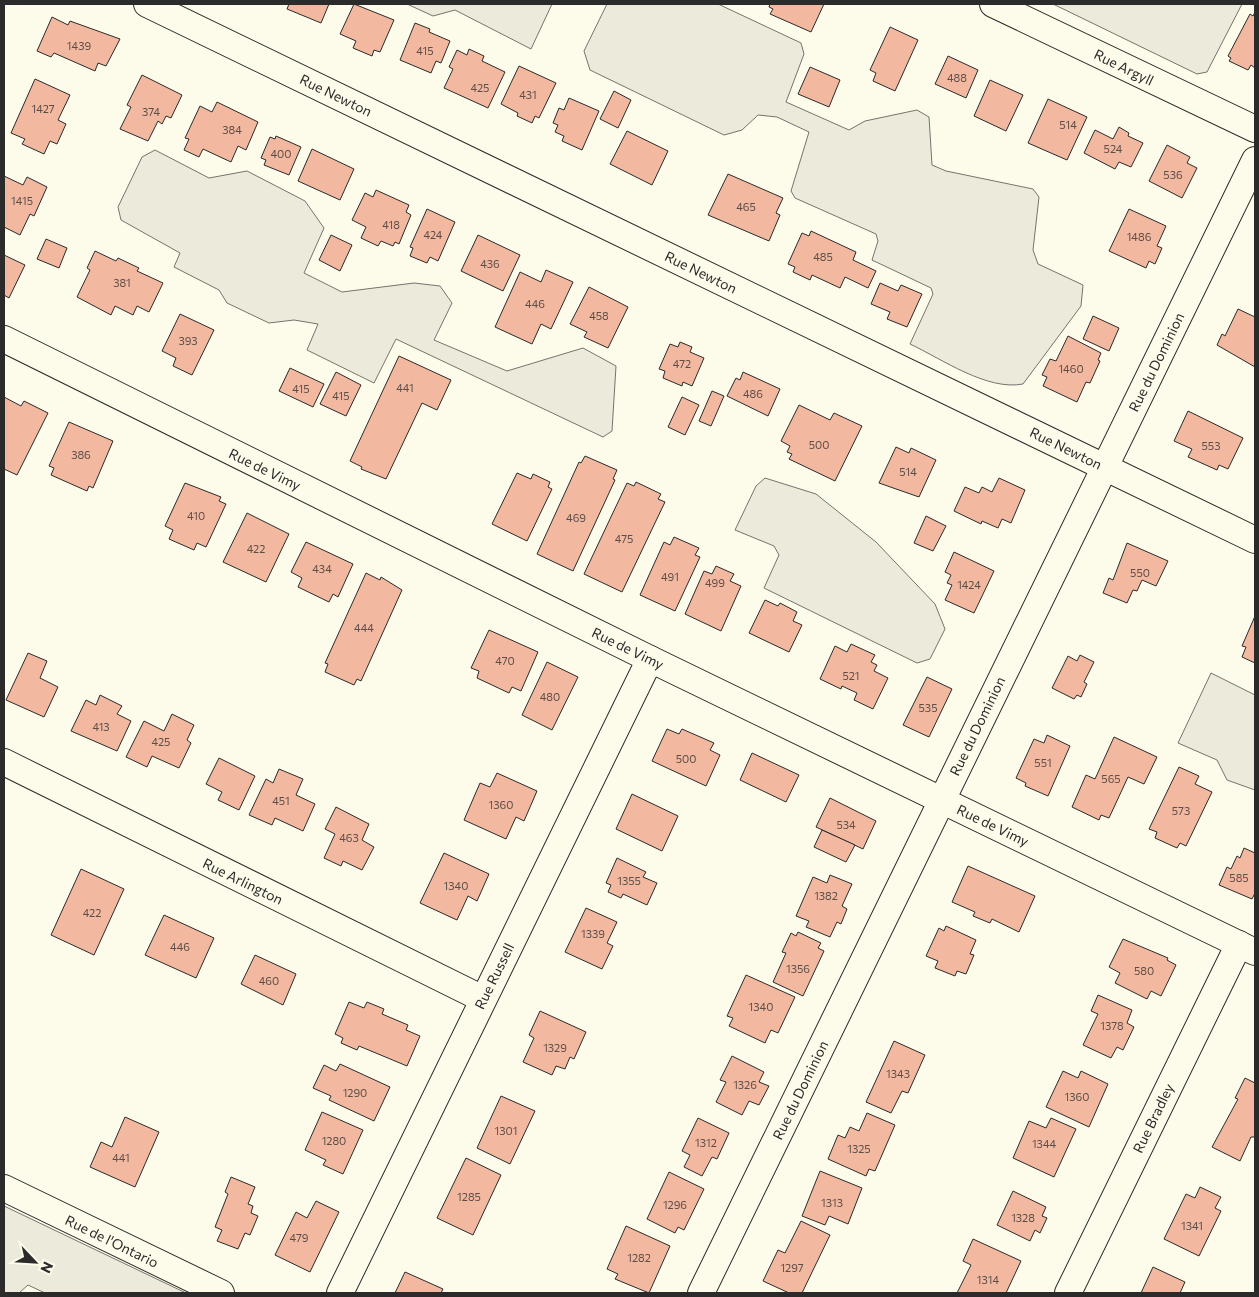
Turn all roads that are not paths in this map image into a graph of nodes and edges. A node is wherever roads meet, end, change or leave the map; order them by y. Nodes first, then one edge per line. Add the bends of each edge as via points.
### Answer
1 (147, 4) edge
2 (994, 4) edge
3 (1255, 129) edge
4 (1255, 160) edge
5 (4, 339) edge
6 (1104, 467) junction
7 (1255, 540) edge
8 (650, 659) junction
9 (4, 762) edge
10 (941, 800) junction
11 (1247, 948) edge
12 (483, 999) junction
13 (4, 1188) edge
14 (221, 1293) edge
15 (340, 1293) edge
16 (701, 1293) edge
17 (1068, 1293) edge

1 - 6 street, Rue Newton
2 - 3 street, Rue Argyll
4 - 6 street, Rue du Dominion
5 - 8 street, Rue de Vimy
6 - 7 street, Rue Newton
6 - 10 street, Rue du Dominion
8 - 10 street, Rue de Vimy
8 - 12 street, Rue Russell
9 - 12 street, Rue Arlington
10 - 11 street, Rue de Vimy
10 - 16 street, Rue du Dominion
11 - 17 street, Rue Bradley
12 - 15 street, Rue Russell
13 - 14 street, Rue de l'Ontario

